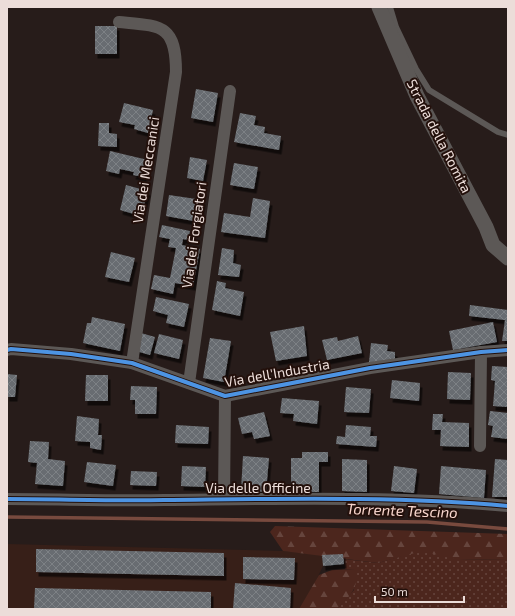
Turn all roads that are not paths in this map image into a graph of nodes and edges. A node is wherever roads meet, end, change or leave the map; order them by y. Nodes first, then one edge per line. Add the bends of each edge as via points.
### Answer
1 (379, 7) edge
2 (390, 7) edge
3 (119, 22) dead end
4 (230, 91) dead end
5 (508, 135) edge
6 (508, 258) edge
7 (7, 350) edge
8 (508, 350) edge
9 (481, 352) junction
10 (132, 363) junction
11 (189, 383) junction
12 (225, 396) junction
13 (480, 446) dead end
14 (7, 499) edge
15 (224, 499) junction
16 (508, 506) edge

1 - 6 street, Strada della Romita via 417,96 493,245
2 - 5 lane via 396,27 416,69 430,90 498,132
3 - 10 street, Via dei Meccanici via 162,28 172,40 176,57 176,72
4 - 11 street, Via dei Forgiatori
7 - 10 street, Via dell'Industria via 71,354
8 - 9 street, Via dell'Industria
9 - 12 street, Via dell'Industria via 370,368
9 - 13 street
10 - 11 street, Via dell'Industria
11 - 12 street, Via dell'Industria
12 - 15 street
14 - 15 street, Via delle Officine
15 - 16 street, Via delle Officine via 453,501

